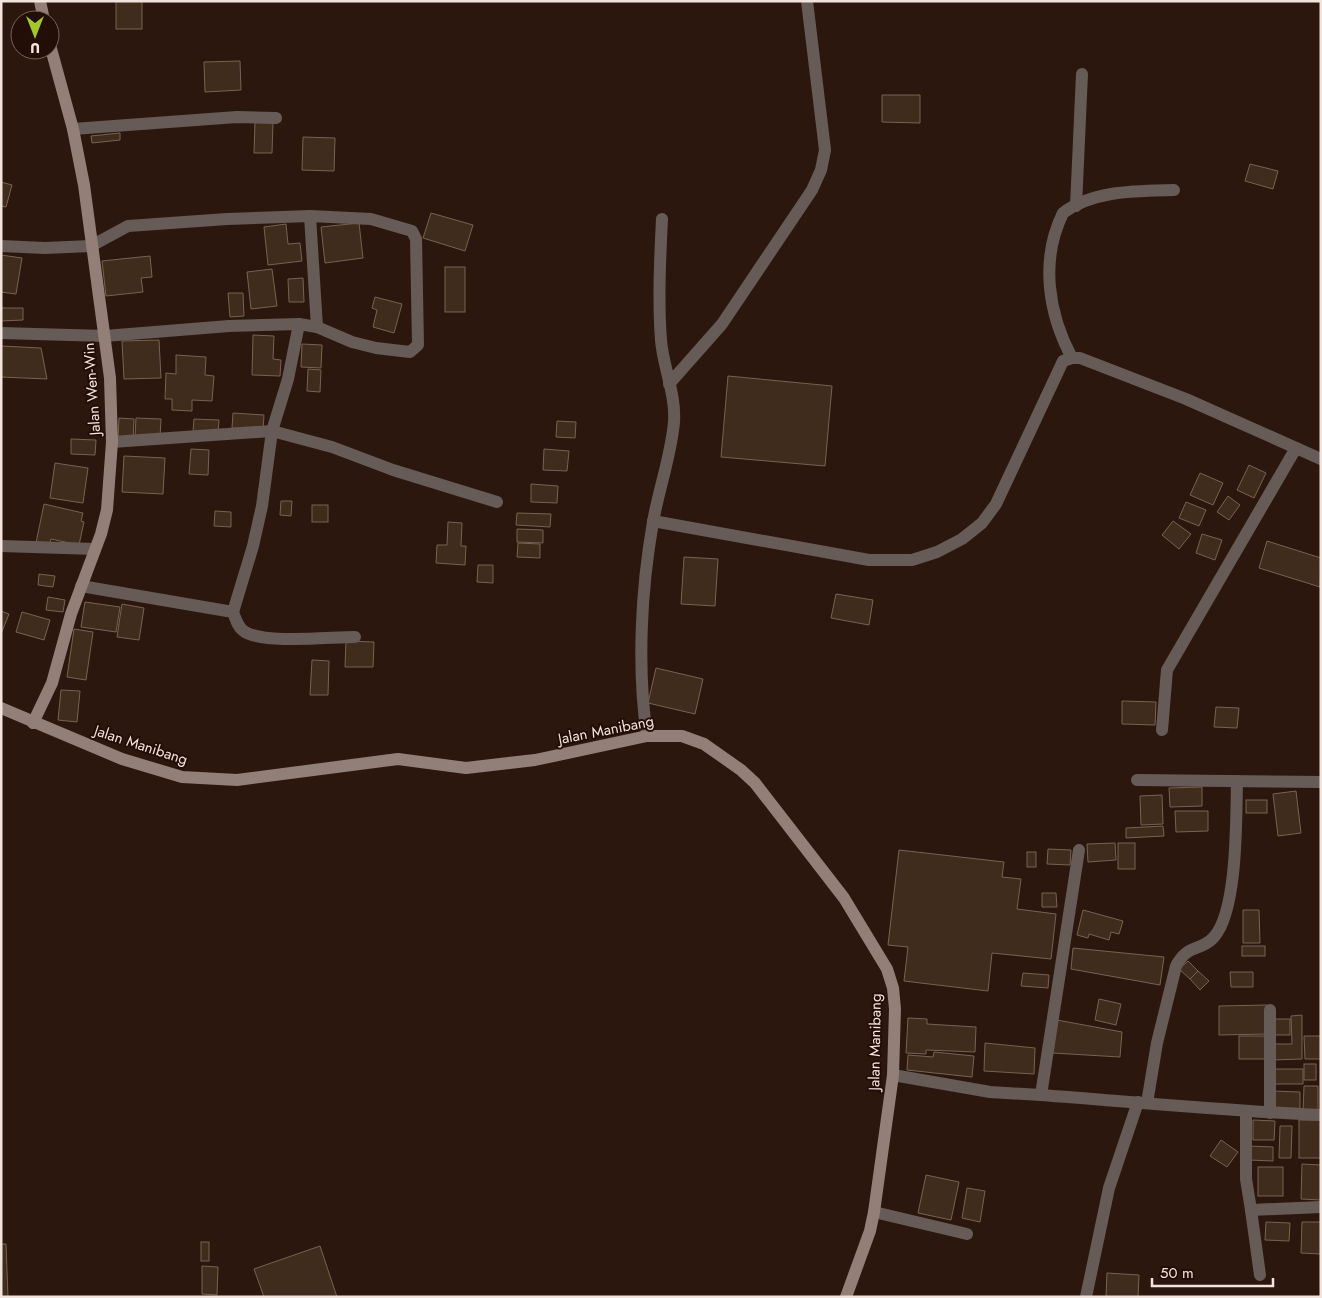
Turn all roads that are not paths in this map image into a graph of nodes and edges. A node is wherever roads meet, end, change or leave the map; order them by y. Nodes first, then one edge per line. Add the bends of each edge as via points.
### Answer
1 (807, 1) edge
2 (54, 60) edge
3 (1082, 74) dead end
4 (276, 118) dead end
5 (73, 129) junction
6 (1174, 190) dead end
7 (1076, 206) junction
8 (310, 216) junction
9 (662, 219) dead end
10 (1, 246) edge
11 (91, 246) junction
12 (299, 324) junction
13 (317, 327) junction
14 (1, 332) edge
15 (105, 336) junction
16 (1072, 358) junction
17 (669, 384) junction
18 (272, 431) junction
19 (112, 442) junction
20 (1296, 448) junction
21 (1321, 459) edge
22 (497, 502) dead end
23 (654, 521) junction
24 (1, 546) edge
25 (95, 549) junction
26 (81, 586) junction
27 (233, 612) junction
28 (355, 637) dead end
29 (1, 708) edge
30 (33, 723) junction
31 (1162, 730) dead end
32 (648, 736) junction
33 (1137, 780) dead end
34 (1237, 781) junction
35 (1321, 782) edge
36 (1079, 850) dead end
37 (1270, 1010) dead end
38 (893, 1075) junction
39 (1041, 1095) junction
40 (1142, 1102) junction
41 (1246, 1112) junction
42 (1270, 1113) junction
43 (1321, 1114) edge
44 (1321, 1207) edge
45 (1251, 1210) junction
46 (874, 1212) junction
47 (967, 1234) dead end
48 (1260, 1275) dead end
49 (846, 1297) edge
50 (1086, 1297) edge

1 - 17 street via 825,150 821,170 812,190 722,324
2 - 5 street, Jalan Wen-Win
3 - 7 street
4 - 5 street via 237,117
5 - 11 street, Jalan Wen-Win
6 - 7 street via 1130,191 1090,199
7 - 16 street via 1063,213 1058,222 1049,272 1053,314
8 - 11 street via 128,226
8 - 13 street
8 - 13 street via 371,219 412,231 416,239 418,345 415,350 385,350 352,342
9 - 17 street via 661,339
10 - 11 street
11 - 15 street, Jalan Wen-Win
12 - 13 street
12 - 15 street
12 - 18 street via 285,392
14 - 15 street
15 - 19 street, Jalan Wen-Win
16 - 20 street via 1080,358 1186,399
16 - 23 street via 1063,361 996,504 982,523 962,539 937,552 912,560 869,560
17 - 23 street via 674,421
18 - 19 street
18 - 22 street via 332,446 392,470
18 - 27 street via 262,506
19 - 25 street, Jalan Wen-Win via 107,510
20 - 21 street
20 - 31 street via 1167,670
23 - 32 street via 642,638 643,706
24 - 25 street
25 - 26 street, Jalan Wen-Win
26 - 27 street
26 - 30 street, Jalan Wen-Win via 52,683
27 - 28 street via 239,627 252,635
29 - 30 street, Jalan Manibang
30 - 32 street, Jalan Manibang via 122,759 182,778 237,780 398,759 466,768 535,760
32 - 38 street, Jalan Manibang via 682,736 704,744 741,770 756,783 844,898 887,969 893,988
33 - 34 street
34 - 35 street
34 - 40 street via 1236,839 1227,907 1214,937 1182,955 1176,966
36 - 39 street
37 - 42 street
38 - 39 street via 990,1092
38 - 46 street, Jalan Manibang
39 - 40 street
40 - 41 street
40 - 50 street via 1109,1188
41 - 42 street
41 - 45 street via 1246,1179
42 - 43 street
44 - 45 street
45 - 48 street
46 - 47 street
46 - 49 street, Jalan Manibang

